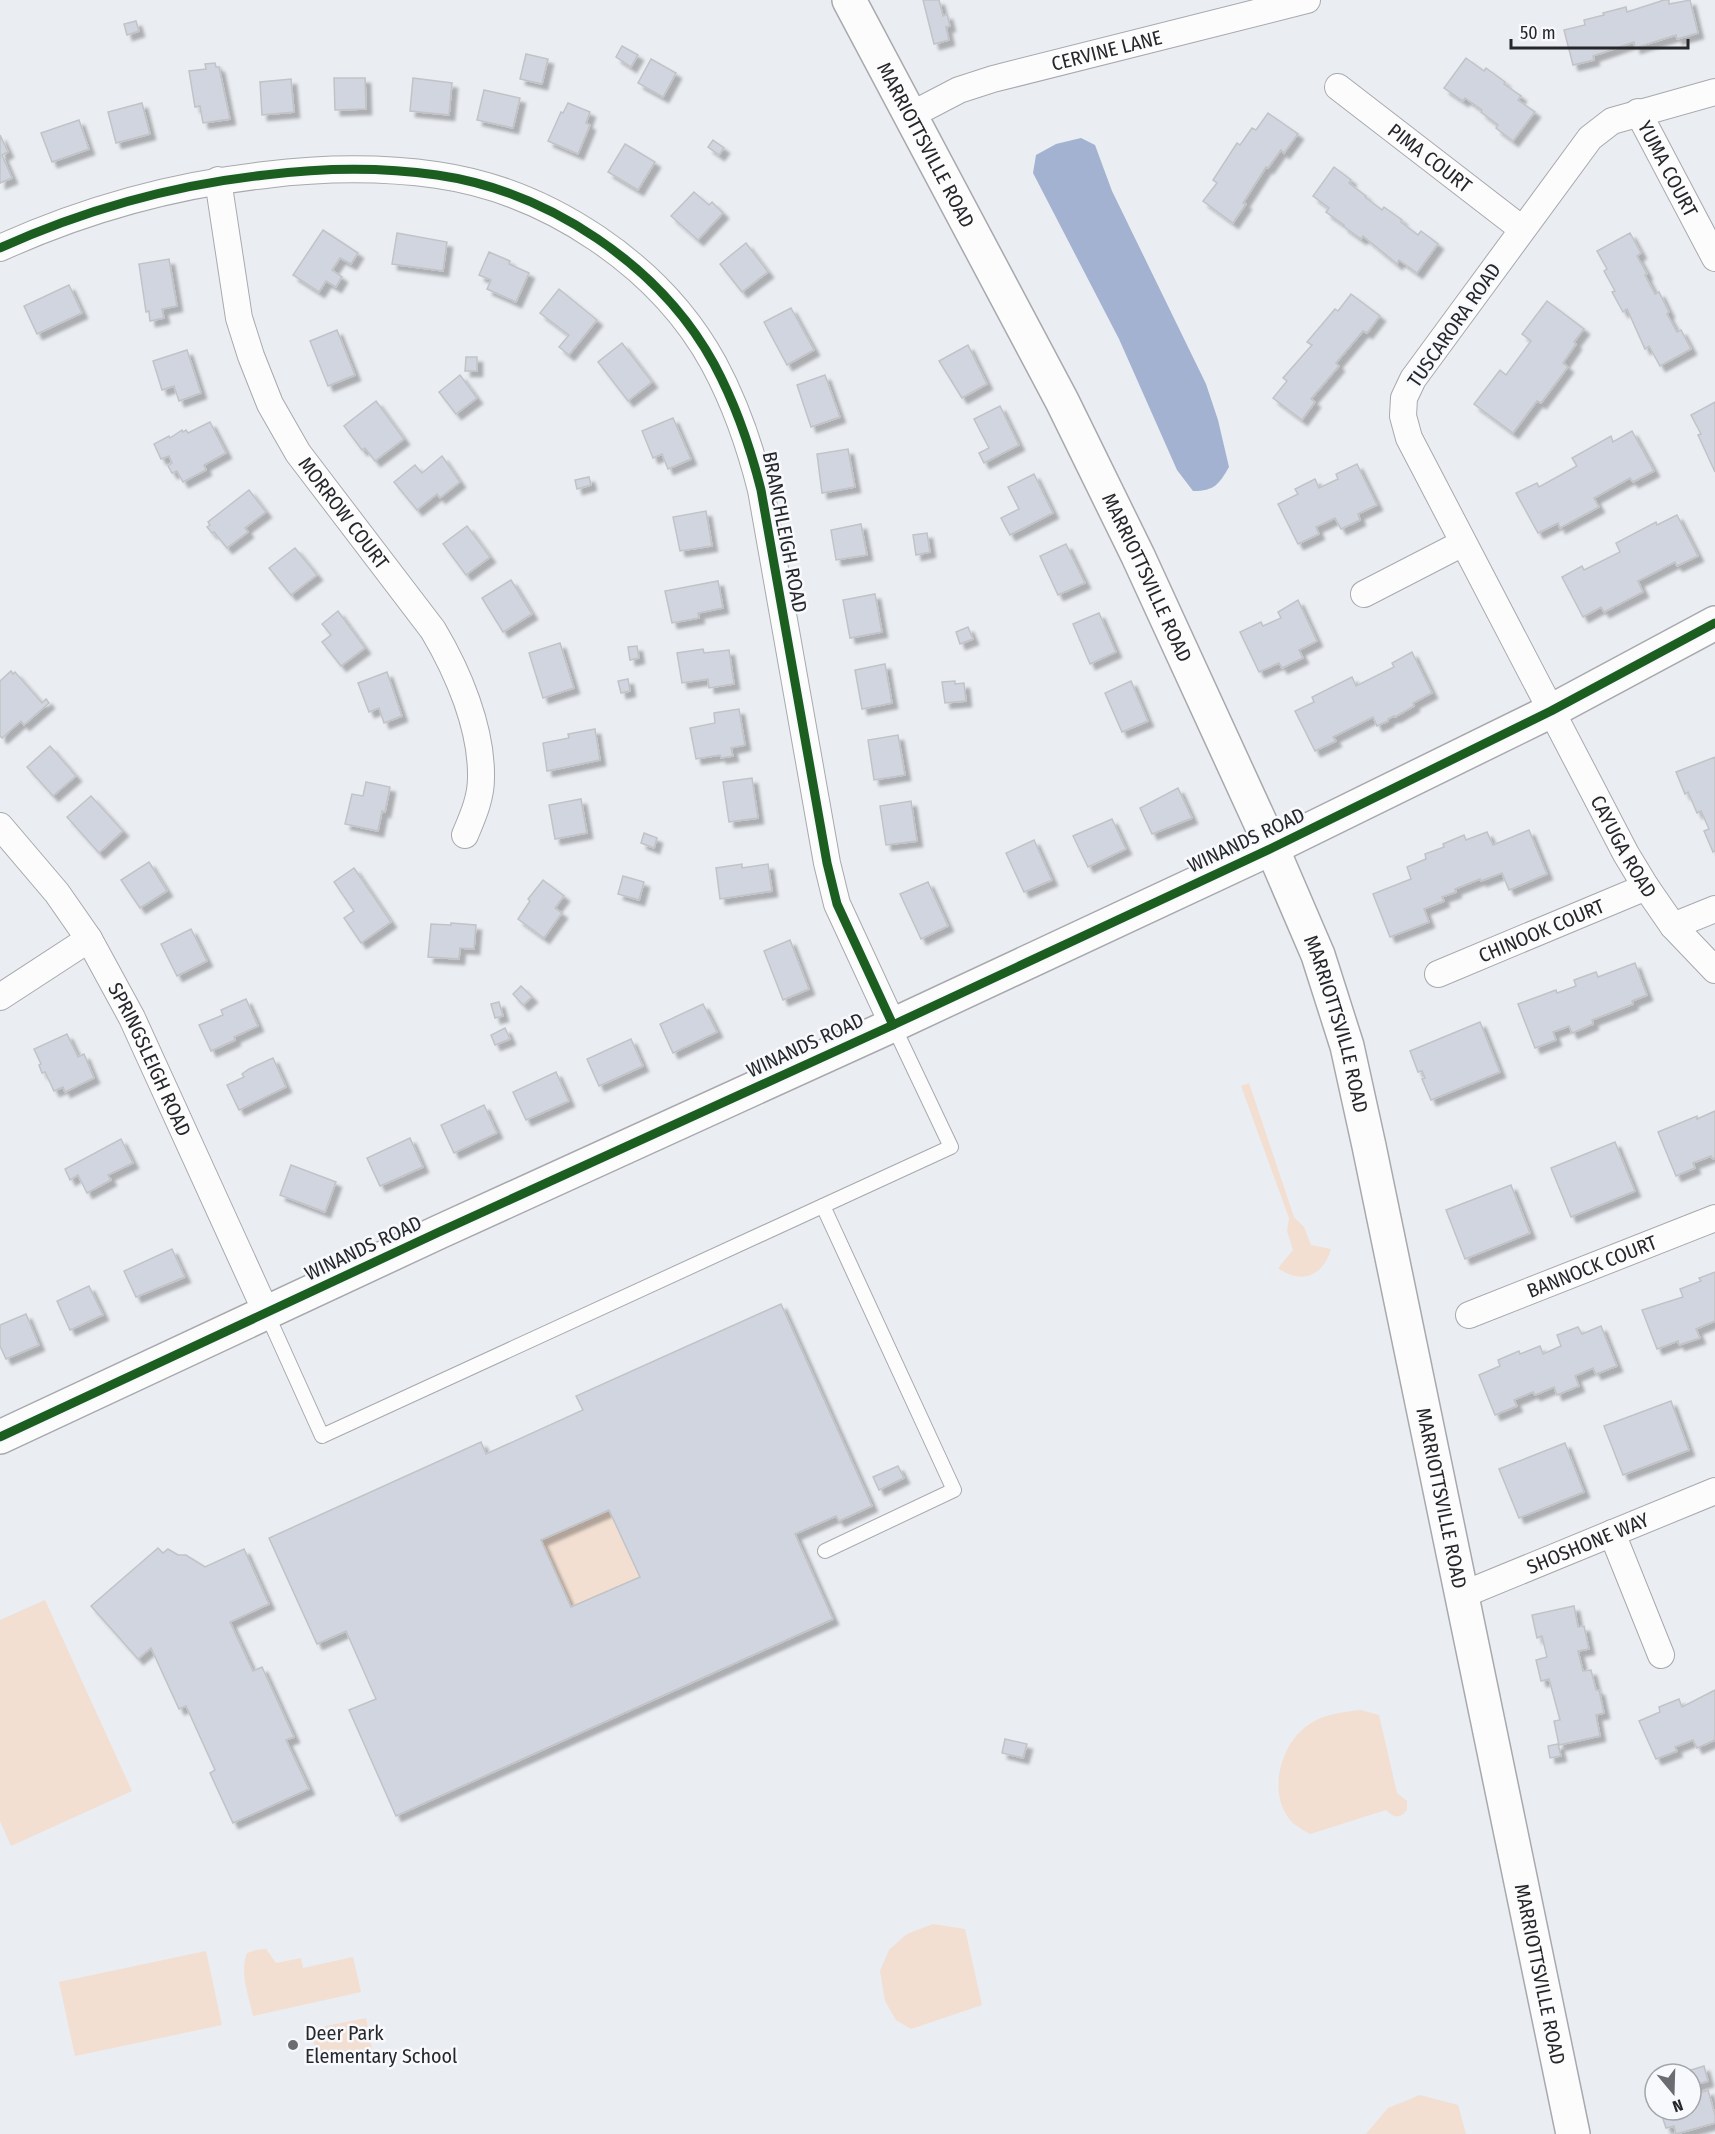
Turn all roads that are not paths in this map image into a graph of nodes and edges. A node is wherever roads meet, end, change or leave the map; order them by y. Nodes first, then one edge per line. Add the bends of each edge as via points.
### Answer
1 (849, 0) edge
2 (1307, 0) edge
3 (1338, 87) dead end
4 (1715, 92) edge
5 (1638, 112) junction
6 (910, 115) junction
7 (218, 180) junction
8 (1522, 229) junction
9 (0, 248) edge
10 (1715, 258) edge
11 (1463, 543) junction
12 (1364, 594) dead end
13 (1715, 623) edge
14 (1551, 711) junction
15 (0, 826) edge
16 (465, 835) dead end
17 (1272, 848) junction
18 (1646, 887) junction
19 (1715, 909) edge
20 (1674, 926) junction
21 (89, 939) junction
22 (1715, 970) edge
23 (1438, 974) dead end
24 (0, 997) edge
25 (893, 1025) junction
26 (823, 1206) junction
27 (1715, 1218) edge
28 (267, 1314) junction
29 (1469, 1315) dead end
30 (0, 1437) edge
31 (1715, 1491) edge
32 (1612, 1533) junction
33 (825, 1551) dead end
34 (1462, 1595) junction
35 (1661, 1655) dead end
36 (1573, 2134) edge

1 - 6 main road, MARRIOTTSVILLE ROAD
2 - 6 street, CERVINE LANE via 993,79 959,90
3 - 8 street, PIMA COURT
4 - 5 street, TUSCARORA ROAD
5 - 8 street, TUSCARORA ROAD via 1612,121 1590,138
5 - 10 street, YUMA COURT
6 - 17 main road, MARRIOTTSVILLE ROAD via 1067,411
7 - 9 street, BRANCHLEIGH ROAD via 86,214
7 - 16 street, MORROW COURT via 239,318 270,404 298,453 433,630 451,660 467,700 481,778 477,808
7 - 25 street, BRANCHLEIGH ROAD via 310,170 381,170 438,175 490,187 541,205 581,227 659,291 687,324 713,362 750,446 832,883 841,913
8 - 11 street, TUSCARORA ROAD via 1413,379 1404,398 1403,416 1409,438
11 - 12 street
11 - 14 street, TUSCARORA ROAD
13 - 14 main road, WINANDS ROAD
14 - 17 main road, WINANDS ROAD
14 - 18 street, CAYUGA ROAD
15 - 21 street, SPRINGSLEIGH ROAD via 57,893
17 - 25 main road, WINANDS ROAD
17 - 34 main road, MARRIOTTSVILLE ROAD via 1318,955 1347,1046
18 - 20 street, CAYUGA ROAD
18 - 23 street, CHINOOK COURT
19 - 20 street
20 - 22 street, CAYUGA ROAD
21 - 24 street
21 - 28 street, SPRINGSLEIGH ROAD via 132,1018
25 - 26 lane via 951,1147
25 - 28 main road, WINANDS ROAD
26 - 28 lane via 322,1436
26 - 33 lane via 954,1490
27 - 29 street, BANNOCK COURT
28 - 30 main road, WINANDS ROAD
31 - 32 street, SHOSHONE WAY
32 - 34 street, SHOSHONE WAY
32 - 35 street
34 - 36 main road, MARRIOTTSVILLE ROAD

